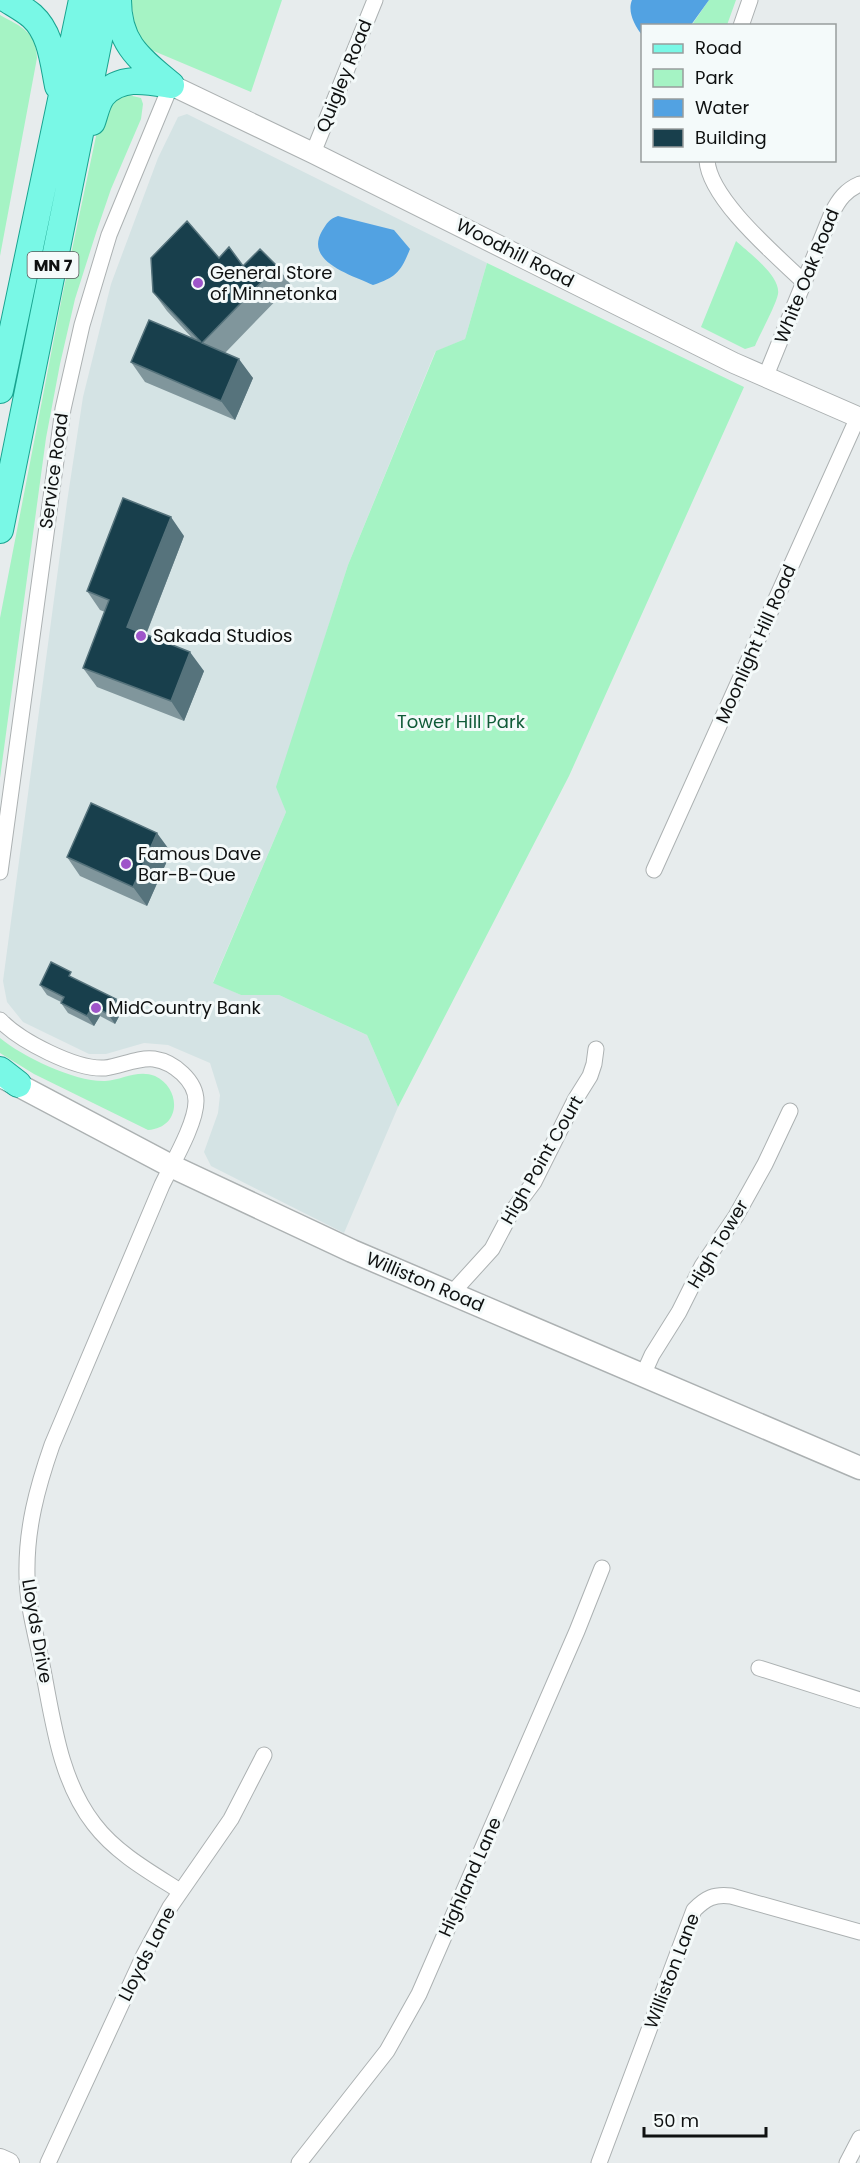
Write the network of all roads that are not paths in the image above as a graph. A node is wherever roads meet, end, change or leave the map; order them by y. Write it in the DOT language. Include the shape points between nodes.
graph roads {
  1 [pos="8,0"];
  2 [pos="28,0"];
  3 [pos="39,0"];
  4 [pos="82,0"];
  5 [pos="107,0"];
  6 [pos="118,0"];
  7 [pos="375,0"];
  8 [pos="750,0"];
  9 [pos="742,24"];
  10 [pos="171,85"];
  11 [pos="60,98"];
  12 [pos="314,153"];
  13 [pos="708,162"];
  14 [pos="70,181"];
  15 [pos="860,184"];
  16 [pos="804,282"];
  17 [pos="765,378"];
  18 [pos="0,390"];
  19 [pos="859,418"];
  20 [pos="0,530"];
  21 [pos="654,870"];
  22 [pos="0,872"];
  23 [pos="0,1020"];
  24 [pos="597,1049"];
  25 [pos="6,1076"];
  26 [pos="790,1111"];
  27 [pos="171,1166"];
  28 [pos="452,1293"];
  29 [pos="643,1375"];
  30 [pos="860,1468"];
  31 [pos="602,1569"];
  32 [pos="759,1668"];
  33 [pos="860,1700"];
  34 [pos="264,1755"];
  35 [pos="180,1891"];
  36 [pos="860,1932"];
  37 [pos="860,2138"];
  38 [pos="0,2159"];
  39 [pos="9,2163"];
  40 [pos="48,2163"];
  41 [pos="299,2163"];
  42 [pos="599,2163"];
  43 [pos="847,2163"];
  1 -- 11 [label="main road" via="32,16 45,32"];
  2 -- 3 [label="main road"];
  4 -- 11 [label="main road, MN 7"];
  5 -- 14 [label="main road, MN 7"];
  6 -- 10 [label="main road" via="123,37 140,59"];
  7 -- 12 [label="street, Quigley Road"];
  8 -- 9 [label="street"];
  10 -- 12 [label="street, Woodhill Road"];
  10 -- 14 [label="main road" via="136,80 113,87 102,97"];
  10 -- 22 [label="street, Service Road" via="109,235 82,325 63,409"];
  11 -- 18 [label="main road, MN 7"];
  12 -- 17 [label="street, Woodhill Road"];
  13 -- 16 [label="street" via="717,189 732,210"];
  14 -- 20 [label="main road, MN 7"];
  15 -- 16 [label="street, White Oak Road" via="839,199"];
  16 -- 17 [label="street, White Oak Road"];
  17 -- 19 [label="street, Woodhill Road"];
  19 -- 21 [label="street, Moonlight Hill Road"];
  23 -- 27 [label="street" via="19,1037 79,1065 108,1068 154,1059 181,1073 194,1089 195,1111"];
  24 -- 28 [label="street, High Point Court" via="590,1076 534,1182 511,1213 492,1249"];
  25 -- 27 [label="main road, Williston Road"];
  26 -- 29 [label="street, High Tower" via="748,1195 702,1266"];
  27 -- 28 [label="main road, Williston Road"];
  27 -- 35 [label="street, Lloyds Drive" via="41,1476 29,1531 27,1576 59,1745 77,1796 111,1843"];
  28 -- 29 [label="main road, Williston Road"];
  29 -- 30 [label="main road, Williston Road"];
  31 -- 41 [label="street, Highland Lane" via="419,1994 387,2051"];
  32 -- 33 [label="street"];
  34 -- 35 [label="street, Lloyds Lane" via="231,1819"];
  35 -- 40 [label="street, Lloyds Lane" via="144,1955"];
  36 -- 42 [label="street, Williston Lane" via="731,1896 717,1894 704,1900 694,1910"];
  37 -- 43 [label="street"];
  38 -- 39 [label="street"];
}
